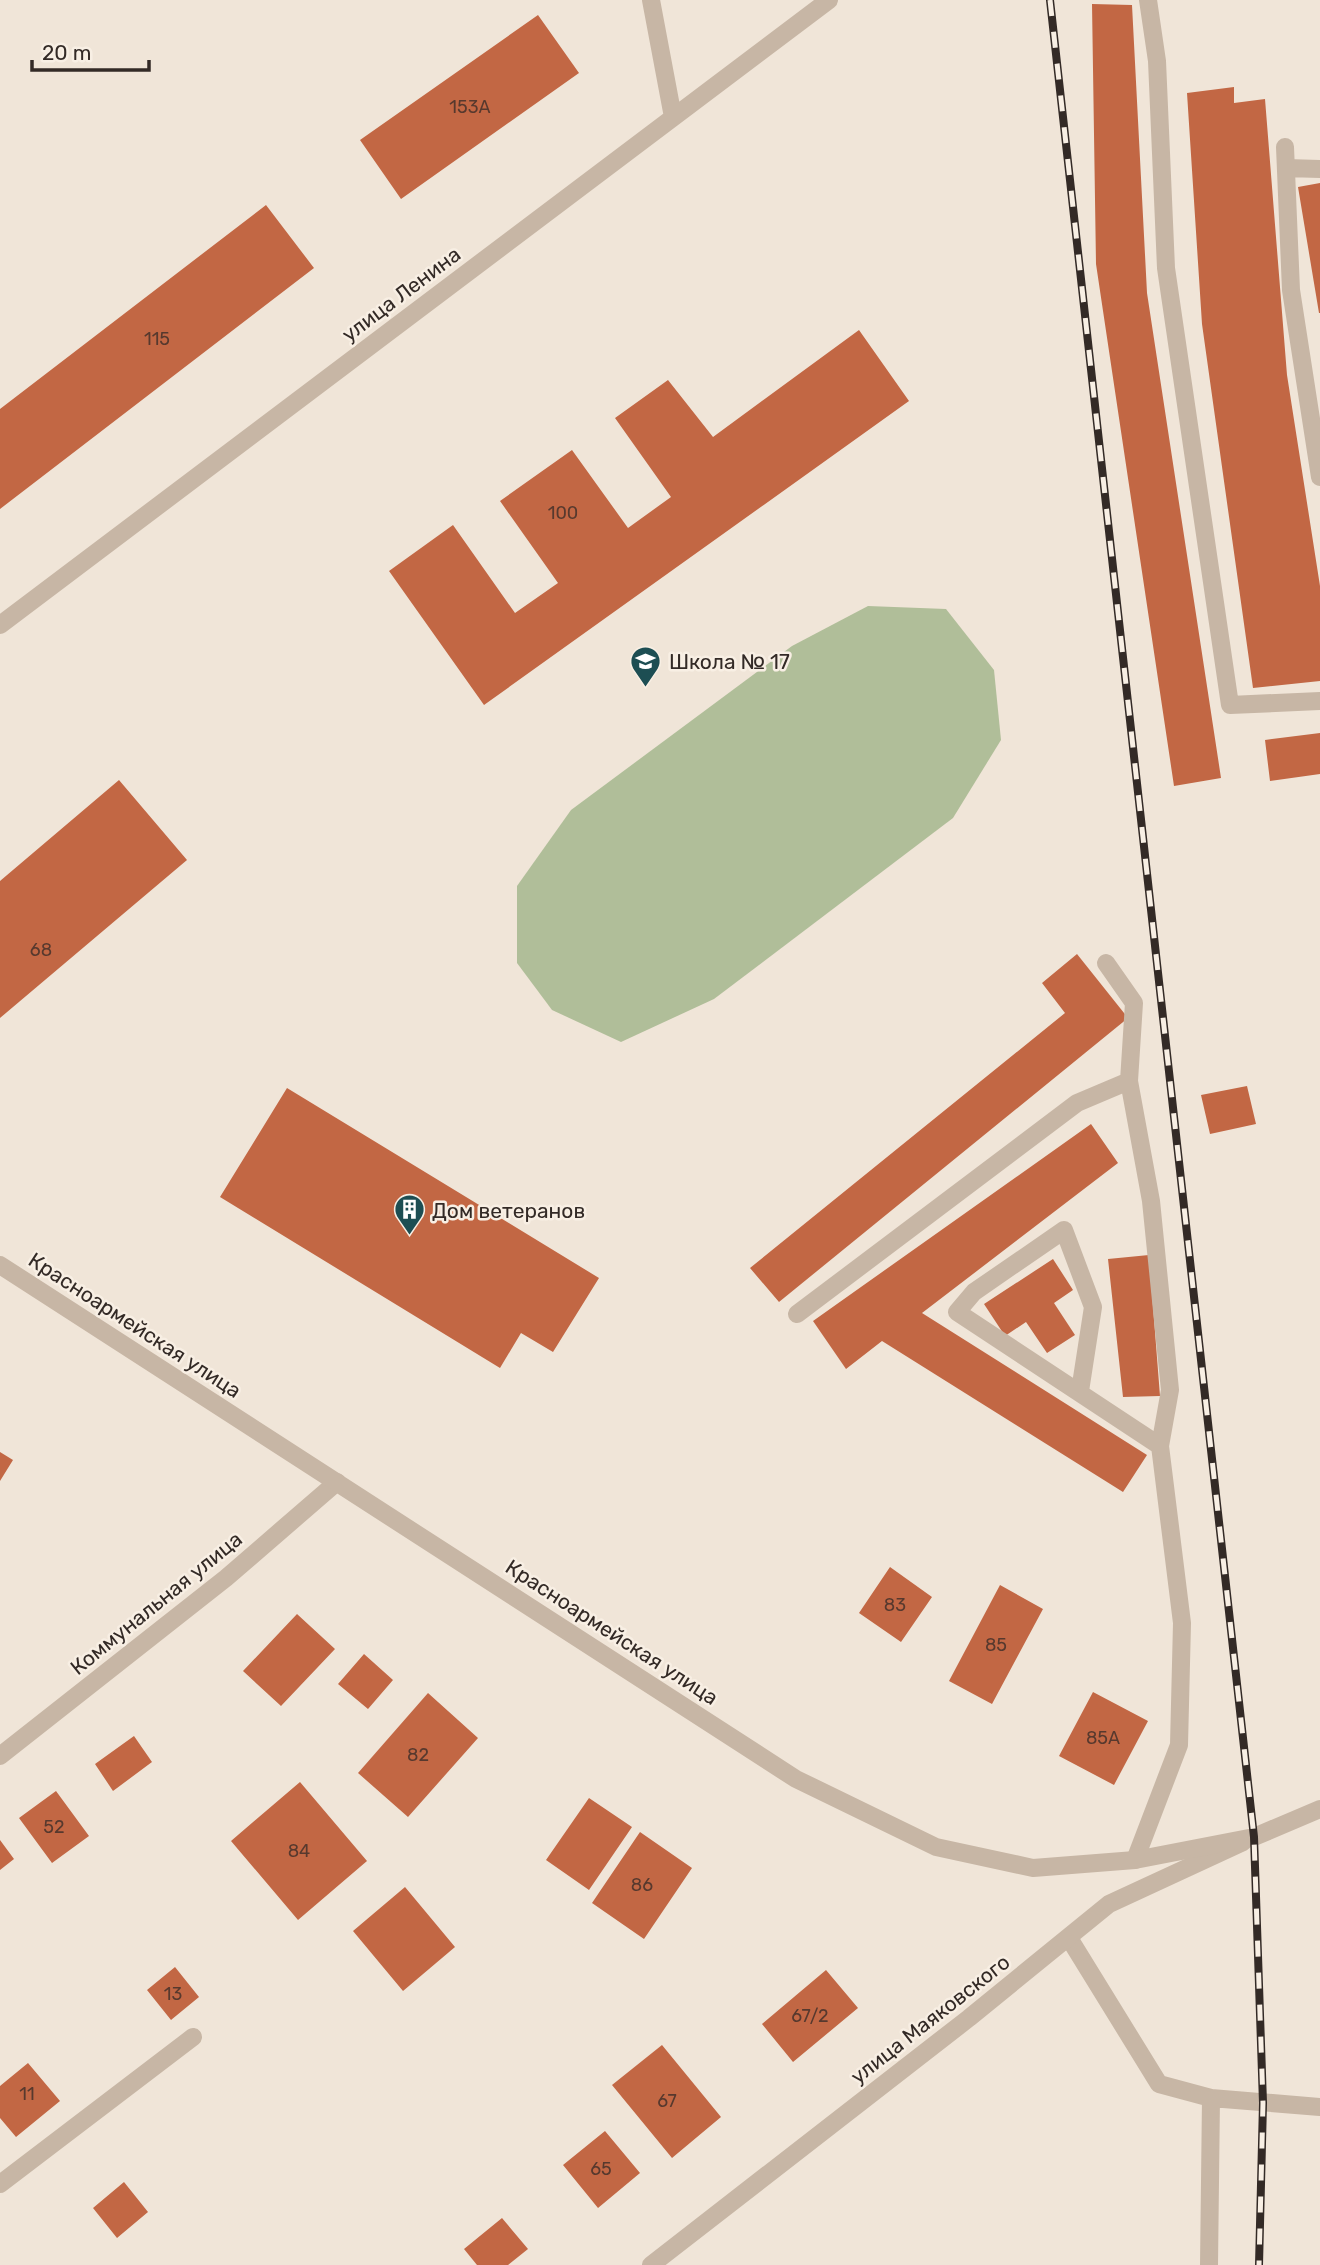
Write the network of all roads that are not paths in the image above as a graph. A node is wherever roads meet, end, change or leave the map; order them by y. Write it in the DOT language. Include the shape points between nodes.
graph roads {
  1 [pos="651,0"];
  2 [pos="829,0"];
  3 [pos="1148,0"];
  4 [pos="673,117"];
  5 [pos="1285,147"];
  6 [pos="1286,168"];
  7 [pos="1320,169"];
  8 [pos="1320,477"];
  9 [pos="0,625"];
  10 [pos="1320,701"];
  11 [pos="1106,963"];
  12 [pos="1129,1081"];
  13 [pos="0,1265"];
  14 [pos="797,1314"];
  15 [pos="1080,1391"];
  16 [pos="1160,1446"];
  17 [pos="337,1482"];
  18 [pos="0,1756"];
  19 [pos="1320,1809"];
  20 [pos="1254,1837"];
  21 [pos="1135,1860"];
  22 [pos="1069,1938"];
  23 [pos="193,2036"];
  24 [pos="1211,2098"];
  25 [pos="1320,2107"];
  26 [pos="0,2184"];
  27 [pos="651,2265"];
  28 [pos="1209,2265"];
  1 -- 4 [label="street"];
  2 -- 4 [label="street, улица Ленина"];
  3 -- 10 [label="street" via="1157,61 1167,268 1230,705"];
  4 -- 9 [label="street, улица Ленина"];
  5 -- 6 [label="street"];
  6 -- 7 [label="street"];
  6 -- 8 [label="street" via="1292,290"];
  11 -- 12 [label="street" via="1134,1003"];
  12 -- 14 [label="street" via="1077,1103"];
  12 -- 16 [label="street" via="1151,1201 1170,1390"];
  13 -- 17 [label="street, Красноармейская улица"];
  15 -- 15 [label="street" via="957,1312 974,1292 1064,1230 1093,1307"];
  15 -- 16 [label="street"];
  16 -- 21 [label="street" via="1182,1623 1179,1745"];
  17 -- 18 [label="street, Коммунальная улица" via="226,1578"];
  17 -- 21 [label="street, Красноармейская улица" via="796,1779 936,1847 1032,1868"];
  19 -- 20 [label="street"];
  20 -- 21 [label="street, Красноармейская улица"];
  20 -- 22 [label="street, улица Маяковского" via="1109,1903"];
  22 -- 24 [label="street" via="1159,2084"];
  22 -- 27 [label="street, улица Маяковского"];
  23 -- 26 [label="street"];
  24 -- 25 [label="street"];
  24 -- 28 [label="street"];
}
